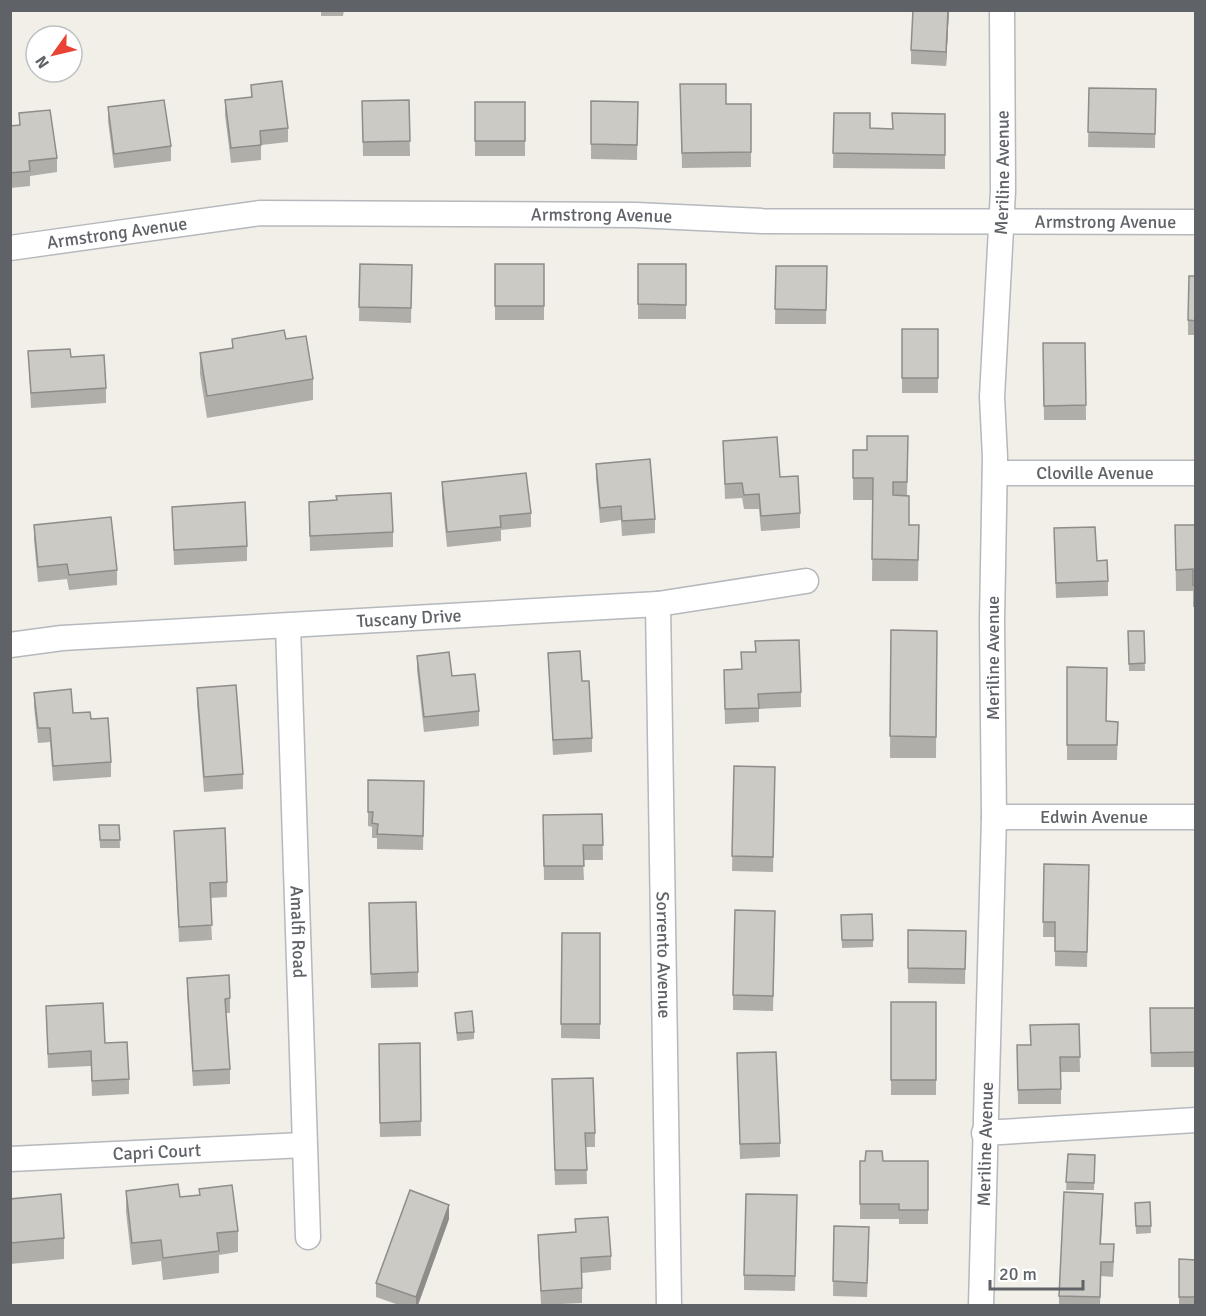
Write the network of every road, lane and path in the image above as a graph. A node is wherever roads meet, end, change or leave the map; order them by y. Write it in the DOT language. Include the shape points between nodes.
graph roads {
  1 [pos="1002,10"];
  2 [pos="1000,222"];
  3 [pos="1196,222"];
  4 [pos="10,248"];
  5 [pos="995,473"];
  6 [pos="1196,473"];
  7 [pos="806,581"];
  8 [pos="658,604"];
  9 [pos="288,626"];
  10 [pos="10,645"];
  11 [pos="994,817"];
  12 [pos="1196,817"];
  13 [pos="1196,1120"];
  14 [pos="984,1133"];
  15 [pos="304,1145"];
  16 [pos="10,1159"];
  17 [pos="308,1237"];
  18 [pos="669,1305"];
  19 [pos="981,1305"];
  1 -- 2 [label="street, Meriline Avenue"];
  2 -- 3 [label="street, Armstrong Avenue"];
  2 -- 4 [label="street, Armstrong Avenue" via="260,213"];
  2 -- 5 [label="street, Meriline Avenue" via="993,334"];
  5 -- 6 [label="street, Cloville Avenue"];
  5 -- 11 [label="street, Meriline Avenue"];
  7 -- 8 [label="street, Tuscany Drive"];
  8 -- 9 [label="street, Tuscany Drive"];
  8 -- 18 [label="street, Sorrento Avenue"];
  9 -- 10 [label="street, Tuscany Drive" via="62,638"];
  9 -- 15 [label="street, Amalfi Road"];
  11 -- 12 [label="street, Edwin Avenue"];
  11 -- 14 [label="street, Meriline Avenue"];
  13 -- 14 [label="street"];
  14 -- 19 [label="street, Meriline Avenue"];
  15 -- 16 [label="street, Capri Court"];
  15 -- 17 [label="street, Amalfi Road"];
}
